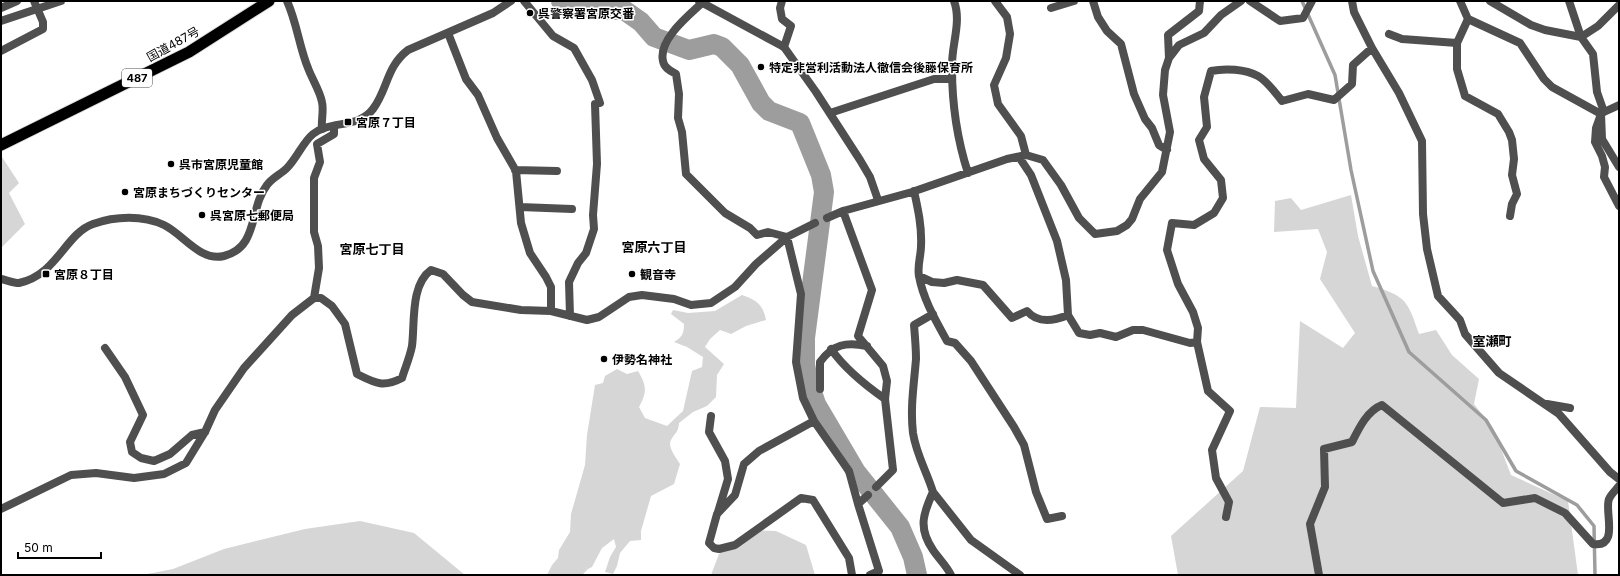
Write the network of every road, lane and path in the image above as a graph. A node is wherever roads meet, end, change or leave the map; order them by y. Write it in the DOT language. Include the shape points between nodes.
graph roads {
  1 [pos="17,1"];
  2 [pos="61,1"];
  3 [pos="269,1"];
  4 [pos="287,1"];
  5 [pos="511,1"];
  6 [pos="524,1"];
  7 [pos="782,1"];
  8 [pos="995,1"];
  9 [pos="1074,1"];
  10 [pos="1093,1"];
  11 [pos="1200,1"];
  12 [pos="1241,1"];
  13 [pos="1250,1"];
  14 [pos="1312,1"];
  15 [pos="1352,1"];
  16 [pos="1460,1"];
  17 [pos="1490,1"];
  18 [pos="1569,1"];
  19 [pos="700,2"];
  20 [pos="957,2"];
  21 [pos="36,4"];
  22 [pos="1619,5"];
  23 [pos="1,8"];
  24 [pos="1051,8"];
  25 [pos="1468,19"];
  26 [pos="1,21"];
  27 [pos="448,33"];
  28 [pos="1389,34"];
  29 [pos="1581,37"];
  30 [pos="1457,43"];
  31 [pos="784,47"];
  32 [pos="1372,48"];
  33 [pos="1,51"];
  34 [pos="1169,58"];
  35 [pos="952,79"];
  36 [pos="1619,105"];
  37 [pos="830,113"];
  38 [pos="1602,113"];
  39 [pos="334,127"];
  40 [pos="322,130"];
  41 [pos="1,145"];
  42 [pos="1167,150"];
  43 [pos="1022,156"];
  44 [pos="1619,167"];
  45 [pos="516,170"];
  46 [pos="556,171"];
  47 [pos="968,173"];
  48 [pos="914,191"];
  49 [pos="878,200"];
  50 [pos="1619,206"];
  51 [pos="520,207"];
  52 [pos="572,210"];
  53 [pos="843,210"];
  54 [pos="1510,216"];
  55 [pos="827,218"];
  56 [pos="815,223"];
  57 [pos="787,237"];
  58 [pos="919,276"];
  59 [pos="1,280"];
  60 [pos="314,298"];
  61 [pos="551,311"];
  62 [pos="933,314"];
  63 [pos="1068,315"];
  64 [pos="570,316"];
  65 [pos="1197,342"];
  66 [pos="867,346"];
  67 [pos="105,348"];
  68 [pos="831,349"];
  69 [pos="820,389"];
  70 [pos="885,399"];
  71 [pos="1544,403"];
  72 [pos="1570,408"];
  73 [pos="711,416"];
  74 [pos="814,421"];
  75 [pos="205,432"];
  76 [pos="1619,479"];
  77 [pos="1619,486"];
  78 [pos="876,487"];
  79 [pos="933,492"];
  80 [pos="868,495"];
  81 [pos="858,504"];
  82 [pos="1,509"];
  83 [pos="717,514"];
  84 [pos="1062,516"];
  85 [pos="1226,517"];
  86 [pos="852,575"];
  87 [pos="870,575"];
  88 [pos="951,575"];
  89 [pos="1020,575"];
  90 [pos="1319,575"];
  1 -- 23 [label="street"];
  2 -- 21 [label="street"];
  3 -- 41 [label="highway, 国道487号 / 487" via="190,52"];
  4 -- 40 [label="street" via="296,19 307,68 322,102"];
  5 -- 27 [label="street" via="493,13"];
  6 -- 64 [label="street" via="553,36 574,48 592,80 597,104 594,229 586,253 569,282"];
  7 -- 31 [label="street" via="782,19 791,26"];
  8 -- 43 [label="street" via="1006,17 1010,34 1006,58 994,85 998,104 1021,136"];
  9 -- 24 [label="street"];
  10 -- 42 [label="street" via="1107,31 1121,44 1130,82 1145,119 1159,145"];
  11 -- 34 [label="street" via="1199,11 1168,35"];
  12 -- 34 [label="street" via="1221,15 1204,33 1179,45"];
  13 -- 14 [label="street" via="1280,21 1303,18"];
  15 -- 32 [label="street" via="1354,12"];
  16 -- 25 [label="street"];
  17 -- 29 [label="street" via="1531,25"];
  18 -- 29 [label="street"];
  19 -- 31 [label="street"];
  19 -- 57 [label="street" via="676,26 662,55 663,63 676,74 679,94 678,118 686,174 725,212 757,235 768,232"];
  20 -- 35 [label="street"];
  21 -- 26 [label="street"];
  21 -- 33 [label="street" via="43,29"];
  22 -- 29 [label="street" via="1598,26"];
  25 -- 30 [label="street"];
  25 -- 38 [label="street" via="1520,43 1552,87"];
  27 -- 39 [label="street" via="426,41 397,58 373,109 357,122"];
  27 -- 45 [label="street" via="466,79 478,95 497,138"];
  28 -- 30 [label="street" via="1402,39"];
  29 -- 38 [label="street" via="1593,54"];
  30 -- 54 [label="street" via="1457,69 1465,96 1498,114 1512,140 1512,175 1517,194"];
  31 -- 37 [label="street"];
  32 -- 65 [label="street" via="1353,65 1352,84 1334,100 1308,94 1282,100 1258,75 1227,68 1211,71 1204,97 1207,127 1198,140 1204,159 1221,180 1223,198 1214,213 1194,225 1172,223 1168,250 1178,284 1193,312 1198,328"];
  32 -- 71 [label="street" via="1422,141 1423,214 1427,249 1438,296 1460,320 1465,334 1499,373"];
  34 -- 42 [label="street" via="1164,96 1170,132"];
  35 -- 37 [label="street" via="934,79"];
  35 -- 47 [label="street" via="959,145"];
  36 -- 38 [label="street"];
  37 -- 49 [label="street" via="870,177"];
  38 -- 44 [label="street" via="1602,138"];
  38 -- 50 [label="street" via="1596,128 1595,142 1605,167 1604,177"];
  39 -- 40 [label="street"];
  39 -- 60 [label="street" via="334,134 317,144 320,162 314,178 314,232 318,246 319,268"];
  40 -- 59 [label="street" via="313,134 287,168 268,184 259,196 249,236 239,249 224,256 213,256 199,252 166,226 151,220 107,220 91,225 78,235 46,270 18,283"];
  42 -- 43 [label="street" via="1162,172 1140,200 1127,225 1117,231 1095,234 1079,218 1061,185 1043,160"];
  43 -- 47 [label="street"];
  43 -- 63 [label="street" via="1057,241 1066,280"];
  45 -- 46 [label="street"];
  45 -- 51 [label="street"];
  47 -- 48 [label="street"];
  48 -- 49 [label="street"];
  48 -- 58 [label="street" via="920,217 922,247"];
  49 -- 53 [label="street"];
  51 -- 52 [label="street"];
  51 -- 61 [label="street" via="521,223 530,253 551,288"];
  53 -- 55 [label="street"];
  53 -- 66 [label="street" via="872,290 858,336"];
  56 -- 57 [label="street"];
  57 -- 64 [label="street" via="756,264 735,287 711,303 691,305 667,298 642,295 630,298 599,317 587,320"];
  57 -- 74 [label="street" via="801,294 796,362 803,398"];
  58 -- 62 [label="street"];
  58 -- 63 [label="street" via="932,282 957,280 983,285 1012,318 1027,311 1032,316 1044,320 1055,320"];
  60 -- 61 [label="street" via="321,298 332,306 345,324 357,374 376,383 385,384 402,378 412,347 415,302 423,280 431,270 443,274 472,302 521,310"];
  60 -- 75 [label="street" via="292,314 244,368 215,410"];
  61 -- 64 [label="street"];
  62 -- 79 [label="street" via="914,325 916,358 911,409 919,456"];
  62 -- 84 [label="street" via="947,341 955,343 972,361 1014,427 1024,445 1036,492 1047,519"];
  63 -- 65 [label="street" via="1080,333 1100,333 1116,337 1133,330 1143,330"];
  65 -- 85 [label="street" via="1208,391 1230,411 1212,450 1216,478 1229,502"];
  66 -- 68 [label="street" via="841,344"];
  66 -- 70 [label="street" via="883,366 887,381"];
  67 -- 75 [label="street" via="125,377 143,415 130,442 132,452 141,458 154,461 170,454 192,435"];
  68 -- 69 [label="street" via="820,362"];
  68 -- 70 [label="street" via="863,383"];
  70 -- 78 [label="street" via="893,470"];
  71 -- 72 [label="street"];
  71 -- 76 [label="street" via="1559,414"];
  73 -- 83 [label="street" via="709,432 725,461 728,478"];
  74 -- 81 [label="street" via="849,472"];
  74 -- 83 [label="street" via="750,457 744,464 734,495"];
  75 -- 82 [label="street" via="186,463 164,474 134,478 96,473 71,475"];
  77 -- 90 [label="street" via="1609,499 1609,536 1599,545 1593,544 1565,513 1535,498 1503,503 1382,405 1375,408 1362,424 1352,442 1324,449 1325,487 1310,524"];
  79 -- 88 [label="street" via="924,512 923,524 929,544"];
  79 -- 89 [label="street" via="971,540"];
  80 -- 81 [label="street"];
  81 -- 87 [label="street" via="878,565 879,571"];
  83 -- 86 [label="street" via="710,543 719,549 735,545 801,498 812,500 849,558"];
}
